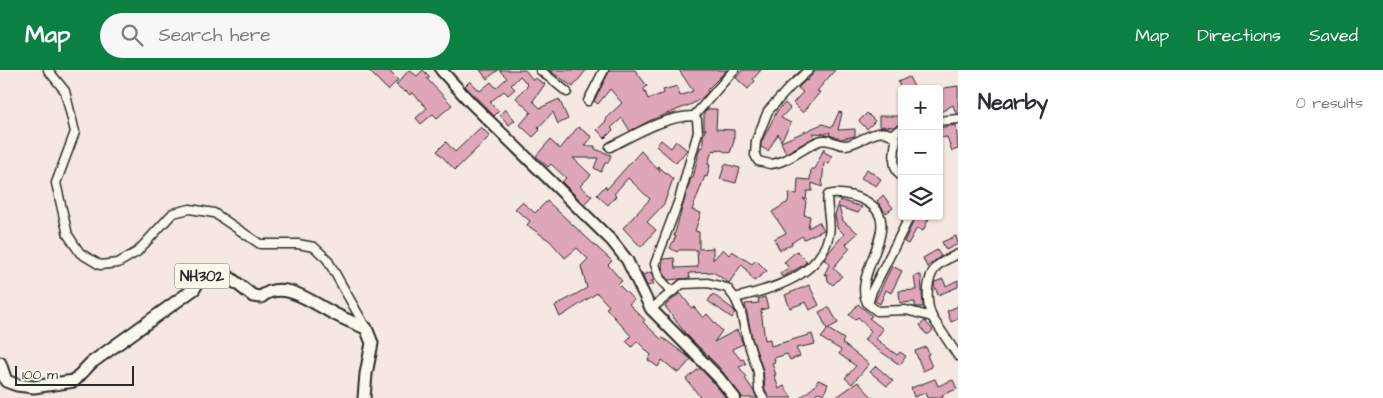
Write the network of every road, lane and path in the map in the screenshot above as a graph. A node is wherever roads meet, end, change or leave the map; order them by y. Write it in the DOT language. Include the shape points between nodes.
graph roads {
  1 [pos="48,70"];
  2 [pos="441,70"];
  3 [pos="540,70"];
  4 [pos="604,70"];
  5 [pos="734,70"];
  6 [pos="810,70"];
  7 [pos="568,92"];
  8 [pos="588,101"];
  9 [pos="694,116"];
  10 [pos="958,120"];
  11 [pos="943,121"];
  12 [pos="898,132"];
  13 [pos="892,134"];
  14 [pos="610,147"];
  15 [pos="900,175"];
  16 [pos="908,220"];
  17 [pos="958,254"];
  18 [pos="672,292"];
  19 [pos="735,298"];
  20 [pos="868,304"];
  21 [pos="651,309"];
  22 [pos="932,317"];
  23 [pos="366,328"];
  24 [pos="958,356"];
  25 [pos="0,363"];
  26 [pos="364,398"];
  27 [pos="735,398"];
  28 [pos="763,398"];
  1 -- 23 [label="street" via="65,92 75,132 56,183 68,235 80,252 100,265 118,263 137,252 173,213 190,209 214,213 260,244 314,247 327,259"];
  2 -- 21 [label="main road" via="612,241 627,260"];
  3 -- 7 [label="street"];
  4 -- 8 [label="street"];
  5 -- 9 [label="street"];
  6 -- 13 [label="street" via="768,111 756,141 758,161 771,164 820,140 844,145 875,133"];
  9 -- 14 [label="street" via="681,116"];
  9 -- 18 [label="street" via="698,132 679,200 655,264 660,279"];
  10 -- 11 [label="street"];
  12 -- 13 [label="street"];
  13 -- 15 [label="street" via="896,139 894,167"];
  16 -- 20 [label="street"];
  17 -- 22 [label="street" via="937,267 929,283 928,308"];
  18 -- 19 [label="street" via="682,284 708,283 727,288"];
  18 -- 21 [label="street"];
  19 -- 20 [label="street" via="790,281 810,268 827,244 830,212 826,201 832,194 856,197 879,212 882,224 880,238 864,292"];
  19 -- 28 [label="street"];
  20 -- 22 [label="street" via="877,311 906,310"];
  21 -- 27 [label="main road"];
  22 -- 24 [label="street"];
  23 -- 25 [label="highway, NH302" via="297,294 277,290 261,297 253,296 225,274 212,273 202,276 194,289 91,364 74,381 34,387 16,385 6,380"];
  23 -- 26 [label="highway" via="372,343"];
}
